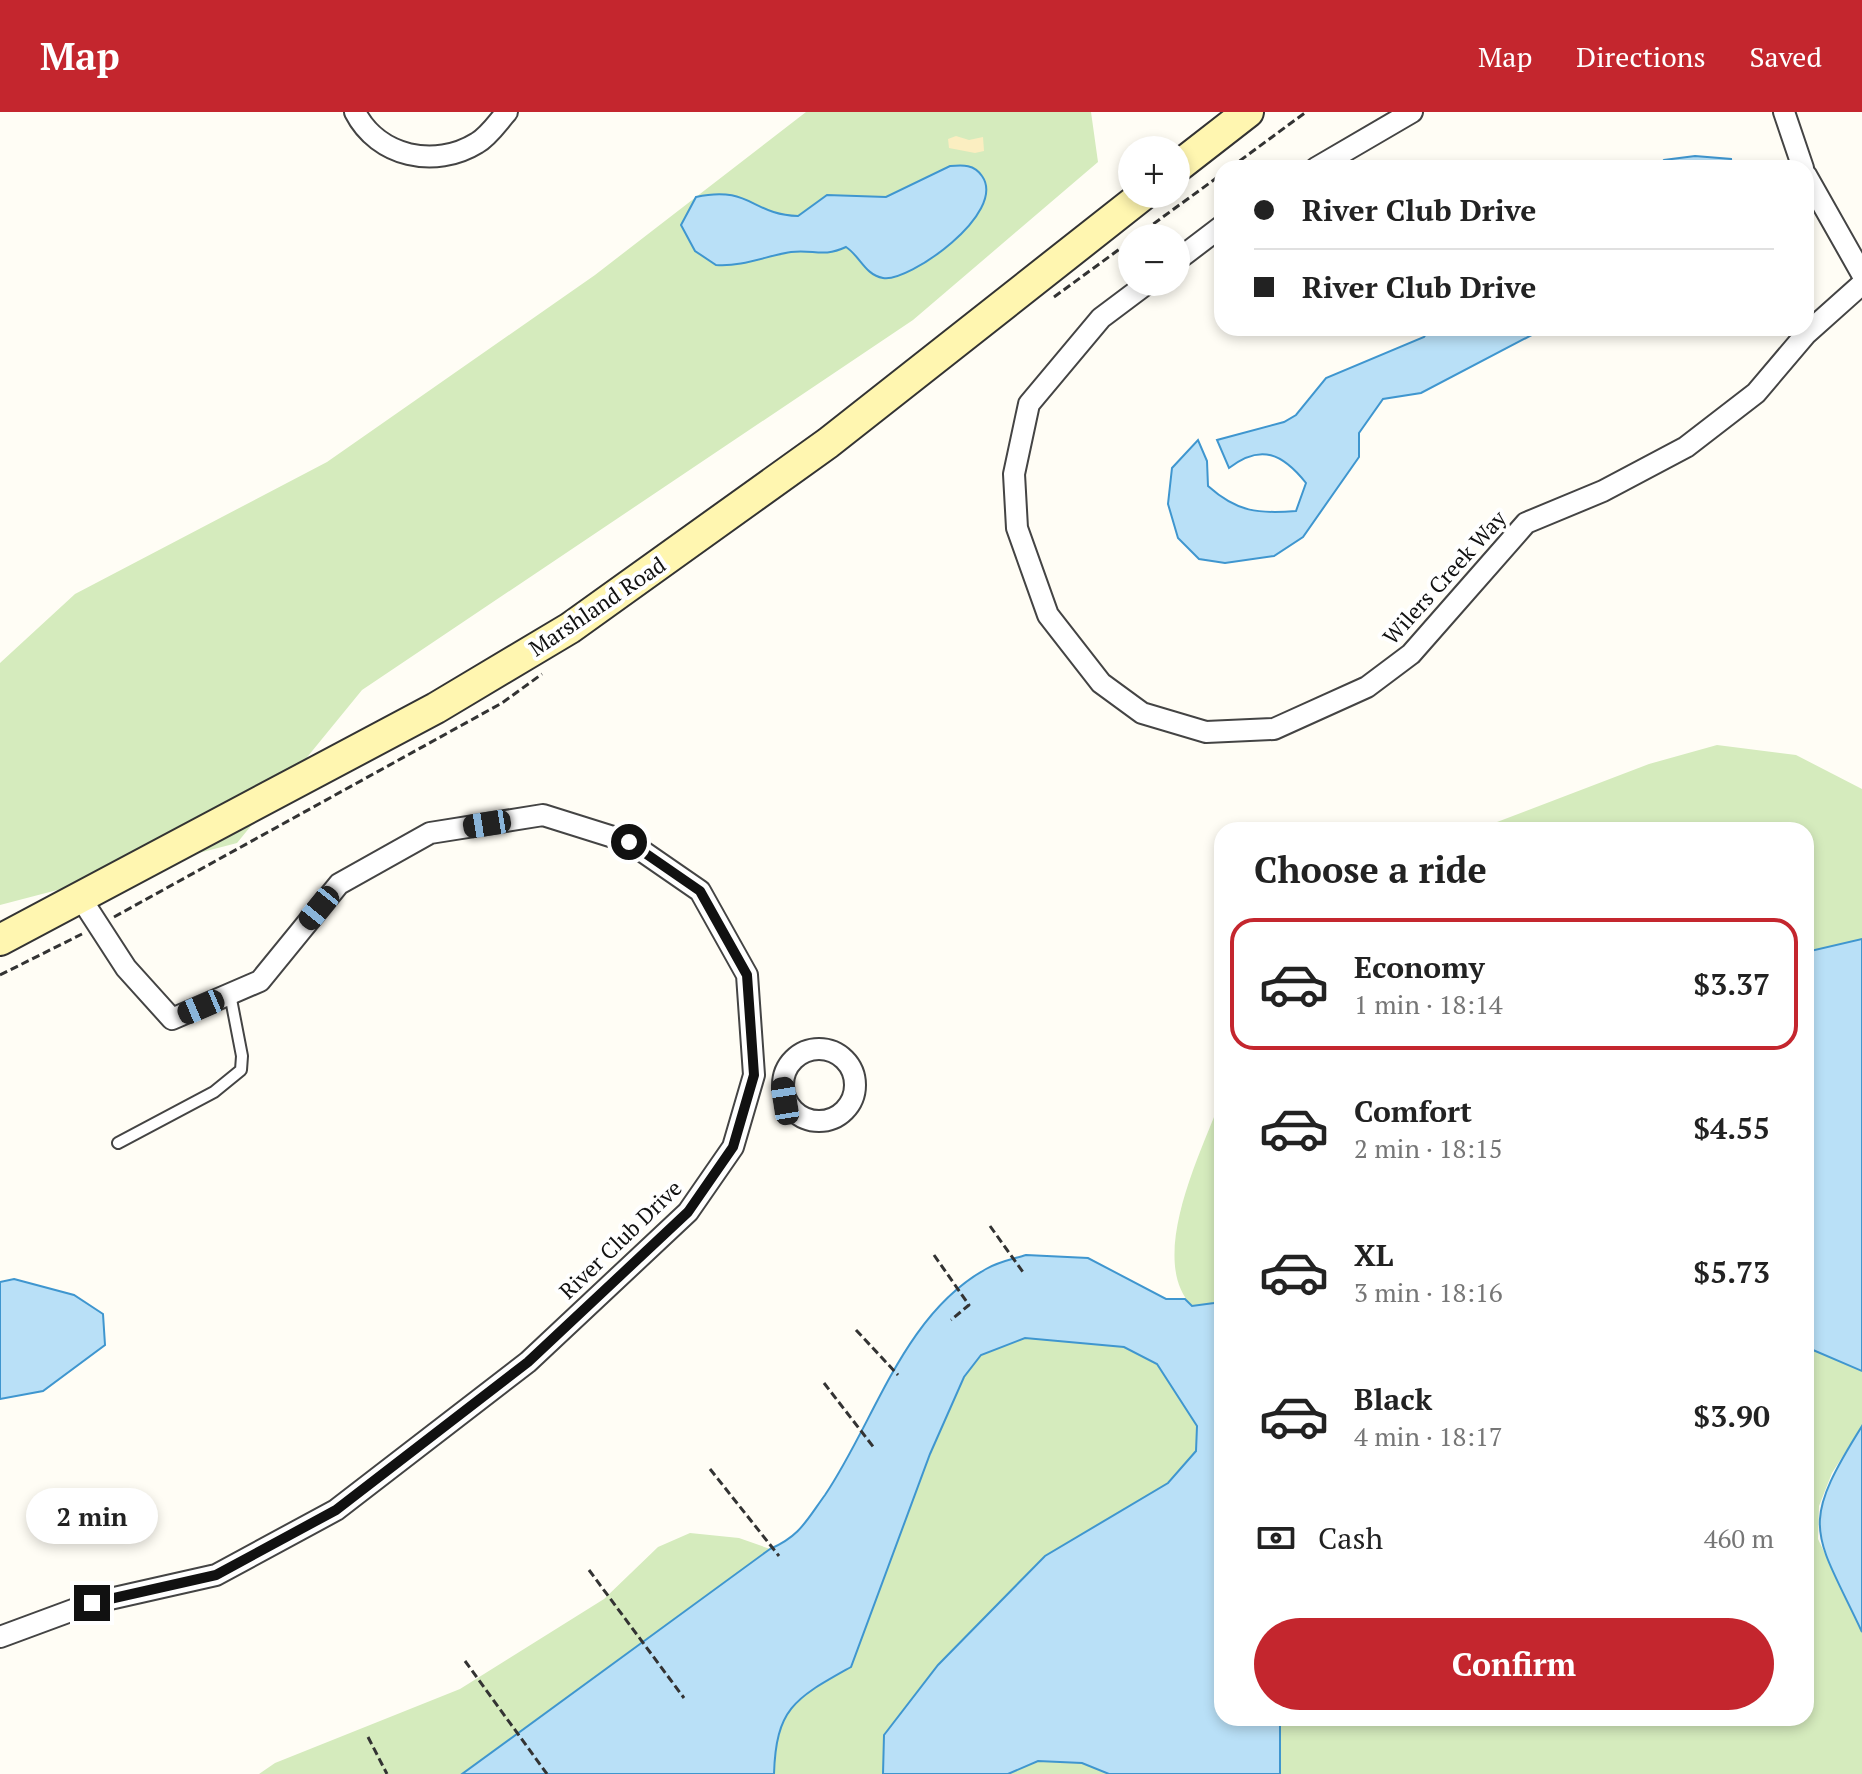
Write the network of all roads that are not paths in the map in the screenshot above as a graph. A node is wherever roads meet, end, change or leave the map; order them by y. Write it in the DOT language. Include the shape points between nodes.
graph roads {
  1 [pos="355,112"];
  2 [pos="507,112"];
  3 [pos="1248,112"];
  4 [pos="1412,112"];
  5 [pos="1784,112"];
  6 [pos="1190,157"];
  7 [pos="1330,160"];
  8 [pos="1800,160"];
  9 [pos="1814,189"];
  10 [pos="1126,208"];
  11 [pos="1214,232"];
  12 [pos="1190,250"];
  13 [pos="1862,274"];
  14 [pos="1862,284"];
  15 [pos="1130,296"];
  16 [pos="1814,327"];
  17 [pos="1804,336"];
  18 [pos="80,897"];
  19 [pos="0,940"];
  20 [pos="230,994"];
  21 [pos="754,1075"];
  22 [pos="782,1079"];
  23 [pos="118,1143"];
  24 [pos="0,1637"];
  1 -- 2 [label="street" via="363,128 382,144 412,156 436,157 481,141"];
  3 -- 6 [label="street"];
  4 -- 7 [label="street"];
  5 -- 8 [label="street"];
  9 -- 13 [label="street"];
  10 -- 18 [label="street, Marshland Road" via="828,443 570,628 436,708"];
  11 -- 12 [label="street"];
  14 -- 16 [label="street, Wilers Creek Way"];
  15 -- 17 [label="street, Wilers Creek Way" via="1101,318 1029,404 1014,474 1017,528 1048,615 1101,683 1142,713 1206,732 1274,729 1367,687 1411,654 1526,523 1603,491 1686,447 1756,393"];
  18 -- 19 [label="street, Marshland Road"];
  18 -- 20 [label="street, River Club Drive" via="126,968 172,1019"];
  20 -- 21 [label="street, River Club Drive" via="260,981 339,884 430,833 543,815 629,842 700,891 747,975"];
  20 -- 23 [label="lane" via="241,1070 214,1092"];
  21 -- 22 [label="street"];
  21 -- 24 [label="street, River Club Drive" via="733,1147 688,1212 528,1362 336,1510 216,1575 92,1603"];
}
